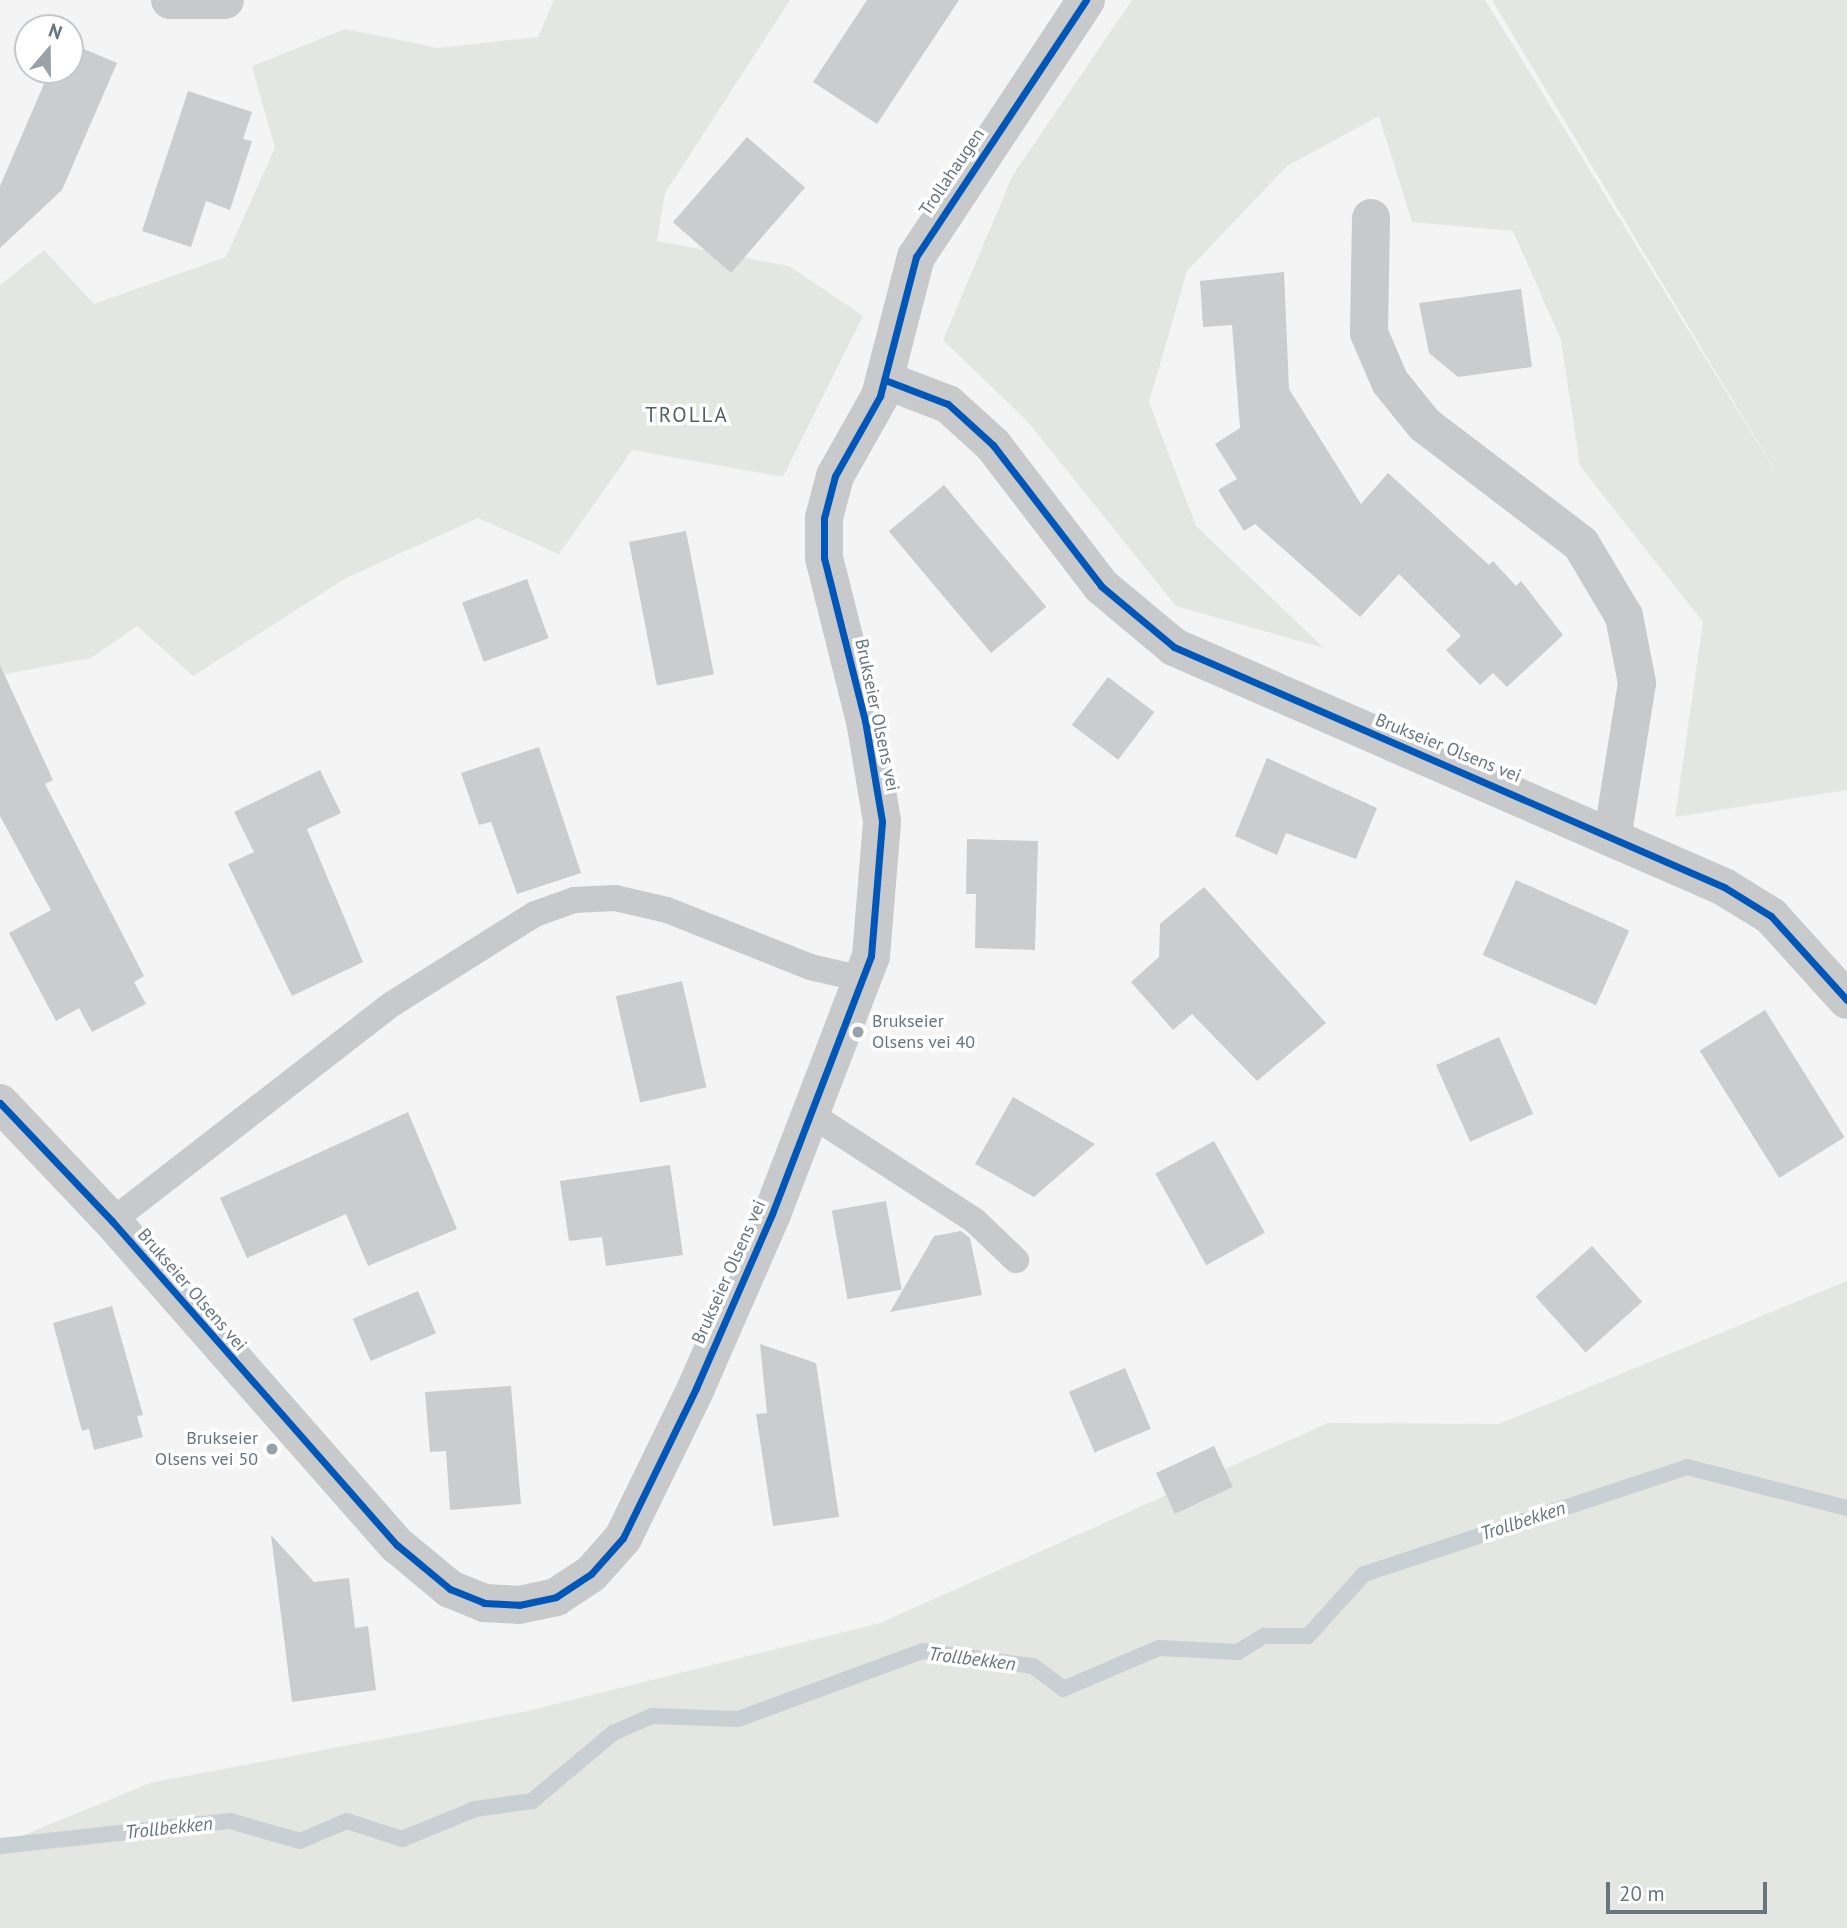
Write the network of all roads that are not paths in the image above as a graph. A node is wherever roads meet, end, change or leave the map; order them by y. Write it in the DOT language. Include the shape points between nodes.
graph roads {
  1 [pos="170,0"];
  2 [pos="225,0"];
  3 [pos="1086,0"];
  4 [pos="1371,218"];
  5 [pos="885,380"];
  6 [pos="1613,833"];
  7 [pos="863,979"];
  8 [pos="1847,1000"];
  9 [pos="0,1103"];
  10 [pos="812,1115"];
  11 [pos="112,1221"];
  12 [pos="1016,1260"];
  1 -- 2 [label="street"];
  3 -- 5 [label="street, Trollahaugen" via="916,257"];
  4 -- 6 [label="street" via="1368,333 1390,382 1425,425 1581,544 1624,616 1637,683"];
  5 -- 6 [label="street, Brukseier Olsens vei" via="948,404 1014,466 1101,586 1174,647"];
  5 -- 7 [label="street, Brukseier Olsens vei" via="835,477 824,518 824,558 865,721 882,821 879,902"];
  6 -- 8 [label="street, Brukseier Olsens vei" via="1770,916"];
  7 -- 10 [label="street, Brukseier Olsens vei"];
  7 -- 11 [label="lane" via="810,967 667,910 615,898 574,900 535,914 392,1004"];
  9 -- 11 [label="street, Brukseier Olsens vei"];
  10 -- 11 [label="street, Brukseier Olsens vei" via="696,1388 622,1538 574,1587 519,1605 484,1603 450,1589 397,1545"];
  10 -- 12 [label="lane" via="975,1221"];
}
